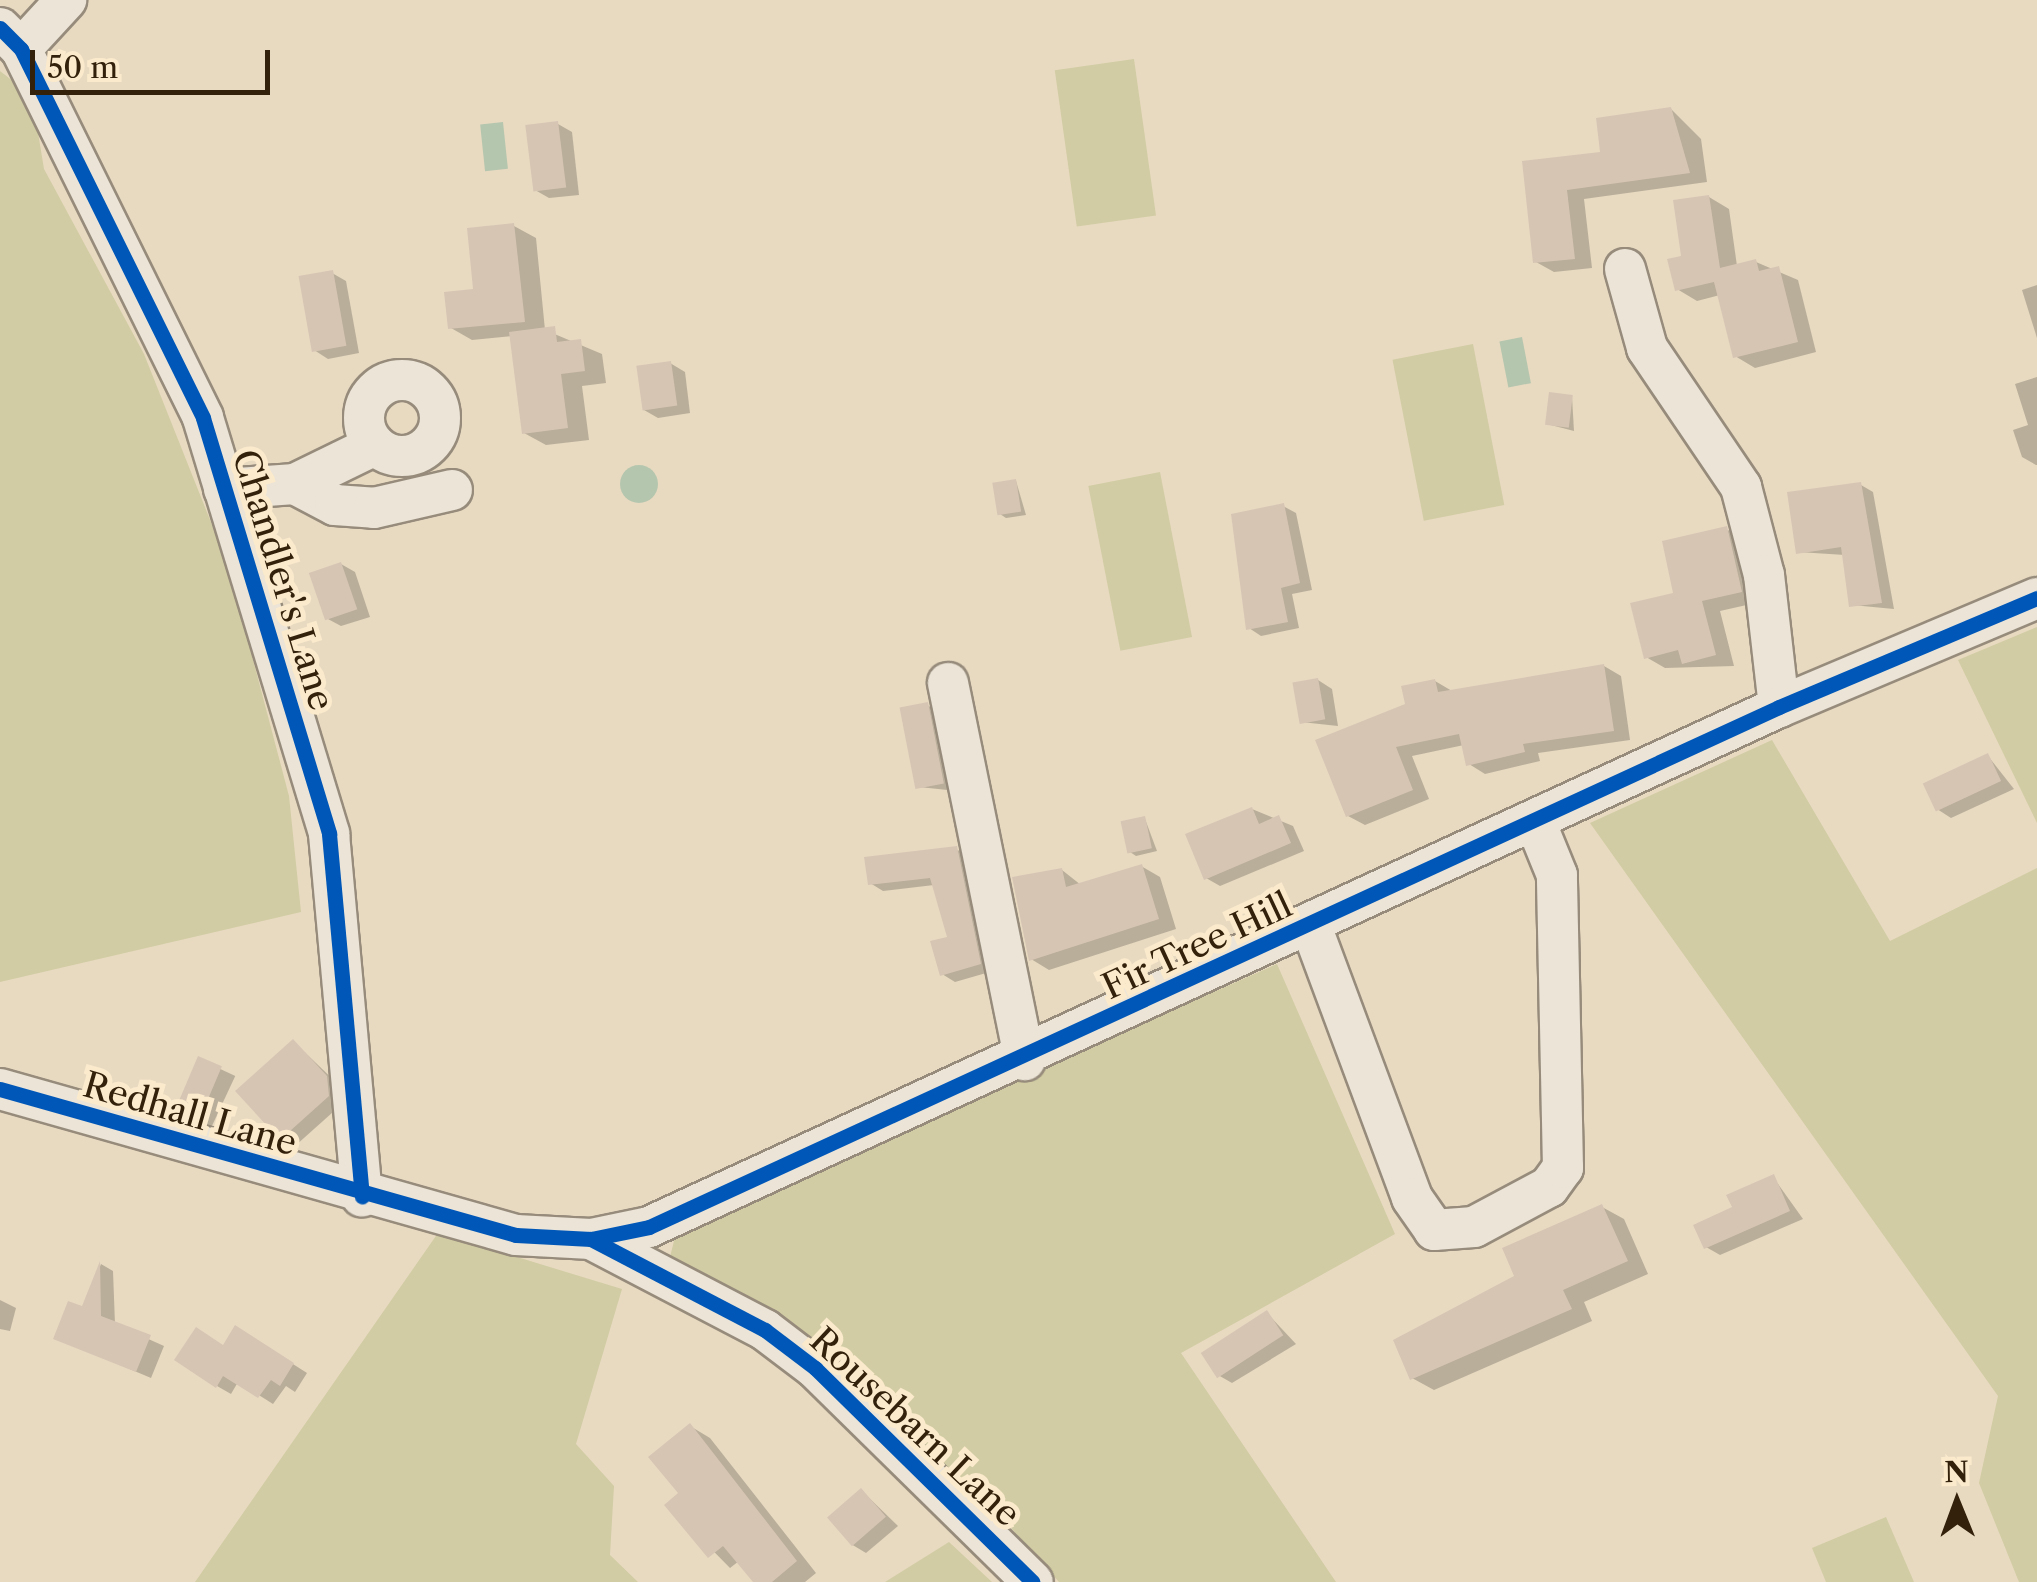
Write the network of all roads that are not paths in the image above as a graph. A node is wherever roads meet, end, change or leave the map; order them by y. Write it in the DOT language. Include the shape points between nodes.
graph roads {
  1 [pos="66,0"];
  2 [pos="10,38"];
  3 [pos="1625,268"];
  4 [pos="374,445"];
  5 [pos="295,484"];
  6 [pos="224,489"];
  7 [pos="452,490"];
  8 [pos="2037,598"];
  9 [pos="948,683"];
  10 [pos="1779,707"];
  11 [pos="1535,821"];
  12 [pos="1311,926"];
  13 [pos="1025,1060"];
  14 [pos="0,1089"];
  15 [pos="362,1196"];
  16 [pos="590,1239"];
  17 [pos="1033,1582"];
  1 -- 2 [label="street"];
  2 -- 6 [label="street, Chandler's Lane" via="202,418"];
  3 -- 10 [label="street" via="1647,348 1740,487 1764,575"];
  4 -- 5 [label="street"];
  5 -- 6 [label="street"];
  5 -- 7 [label="street" via="335,505 374,508"];
  6 -- 15 [label="street, Chandler's Lane" via="329,834"];
  8 -- 10 [label="street, Fir Tree Hill"];
  9 -- 13 [label="street"];
  10 -- 11 [label="street, Fir Tree Hill"];
  11 -- 12 [label="street, Fir Tree Hill"];
  11 -- 12 [label="street" via="1558,875 1562,1168 1549,1186 1474,1227 1434,1230 1412,1198"];
  12 -- 13 [label="street, Fir Tree Hill"];
  13 -- 16 [label="street, Fir Tree Hill" via="667,1220"];
  14 -- 15 [label="street, Redhall Lane"];
  15 -- 16 [label="street, Fir Tree Hill" via="516,1235"];
  16 -- 17 [label="street, Rousebarn Lane" via="765,1330 815,1368"];
}
